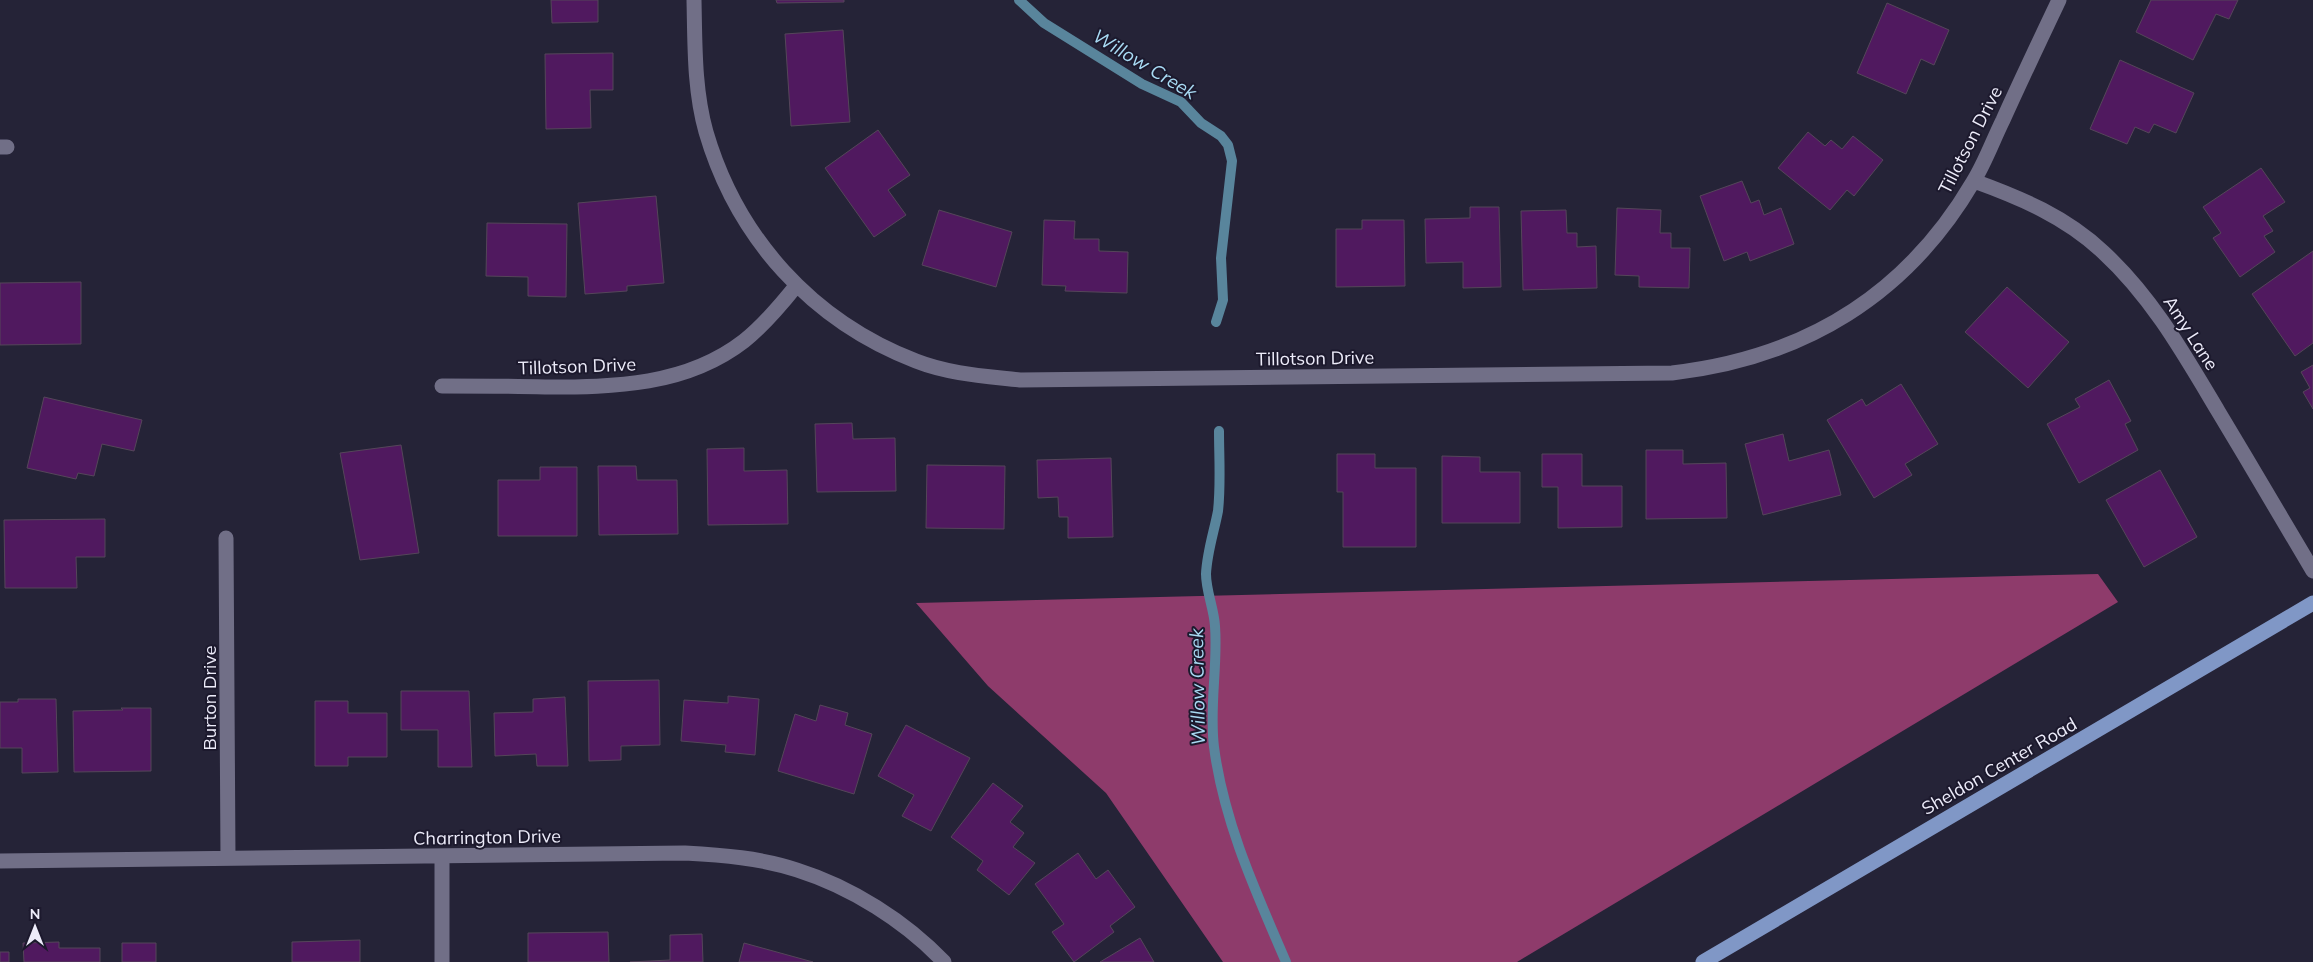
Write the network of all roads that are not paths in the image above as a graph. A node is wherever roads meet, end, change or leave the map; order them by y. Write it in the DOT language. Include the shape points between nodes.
graph roads {
  1 [pos="694,0"];
  2 [pos="2059,0"];
  3 [pos="1974,181"];
  4 [pos="796,286"];
  5 [pos="442,386"];
  6 [pos="226,538"];
  7 [pos="2313,571"];
  8 [pos="2313,603"];
  9 [pos="442,856"];
  10 [pos="228,858"];
  11 [pos="0,861"];
  12 [pos="442,962"];
  13 [pos="944,962"];
  14 [pos="1703,962"];
  1 -- 4 [label="street" via="696,72 706,131 724,182 766,253"];
  2 -- 3 [label="street, Tillotson Drive"];
  3 -- 4 [label="street, Tillotson Drive" via="1929,244 1875,296 1813,335 1745,361 1709,369 1020,380 962,374 917,361 874,342 834,318"];
  3 -- 7 [label="street, Amy Lane" via="2022,198 2064,222 2102,250 2136,284 2171,333"];
  4 -- 5 [label="street, Tillotson Drive" via="772,315 743,341 710,362 673,376 607,387"];
  6 -- 10 [label="street, Burton Drive"];
  8 -- 14 [label="main road, Sheldon Center Road"];
  9 -- 10 [label="street, Charrington Drive"];
  9 -- 12 [label="street"];
  9 -- 13 [label="street, Charrington Drive" via="685,853 732,856 797,870 832,884 877,908"];
  10 -- 11 [label="street, Charrington Drive"];
}
